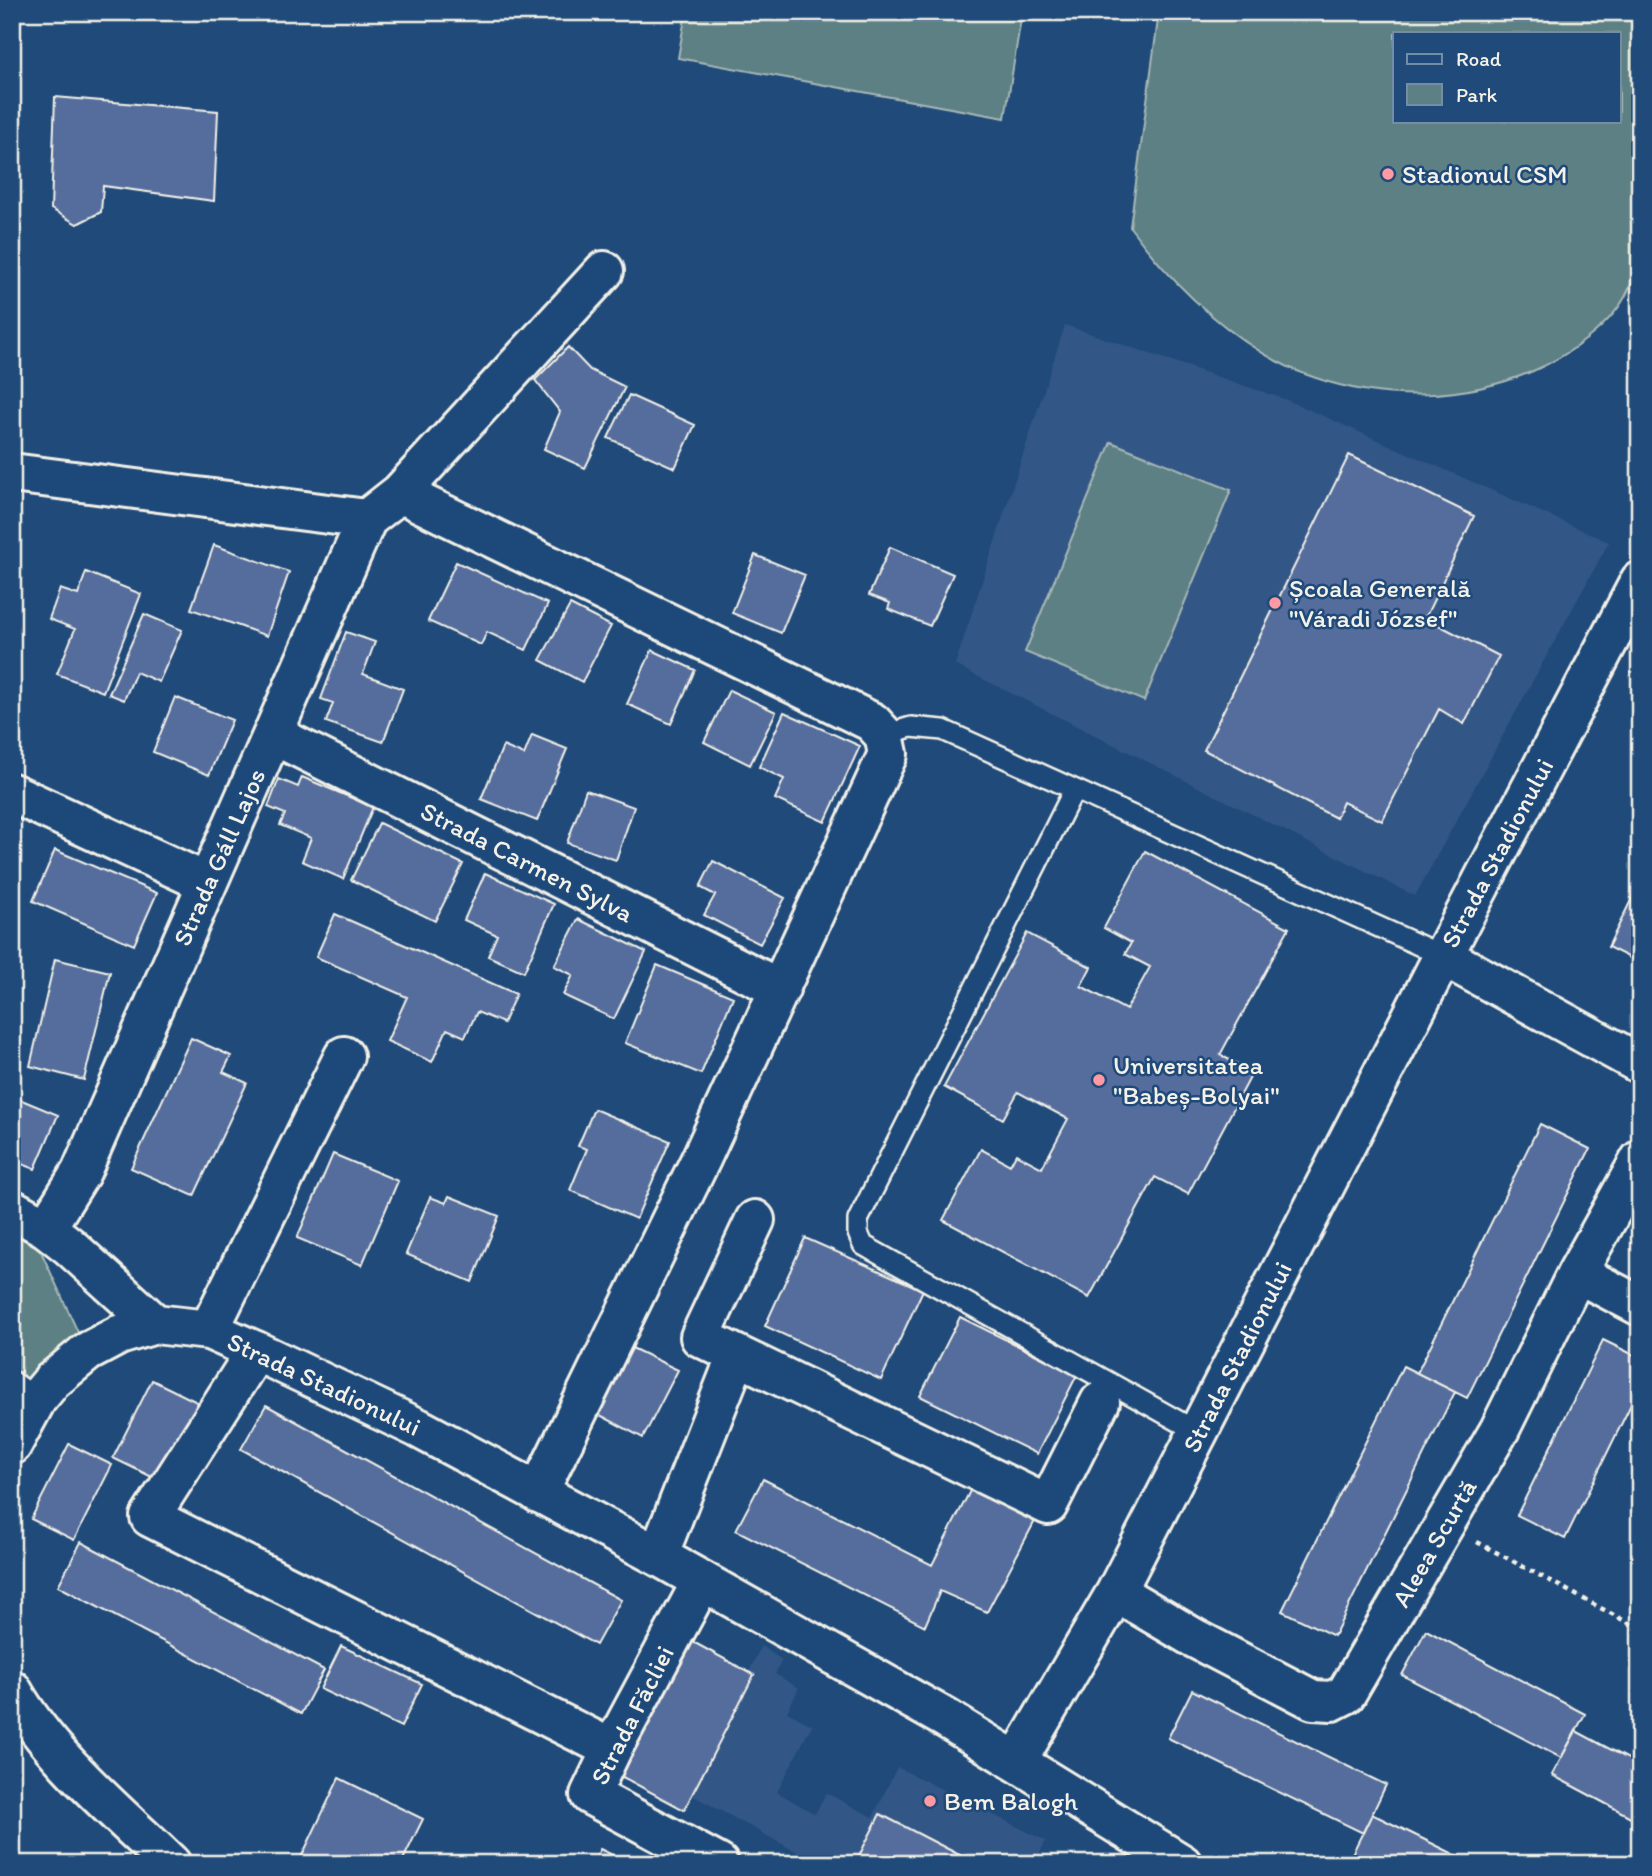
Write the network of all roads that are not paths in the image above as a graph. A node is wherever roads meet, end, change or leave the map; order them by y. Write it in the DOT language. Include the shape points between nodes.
graph roads {
  1 [pos="604,271"];
  2 [pos="12,473"];
  3 [pos="400,493"];
  4 [pos="367,519"];
  5 [pos="1640,581"];
  6 [pos="274,735"];
  7 [pos="884,735"];
  8 [pos="1074,790"];
  9 [pos="12,793"];
  10 [pos="207,883"];
  11 [pos="1443,956"];
  12 [pos="780,989"];
  13 [pos="344,1056"];
  14 [pos="1640,1064"];
  15 [pos="1640,1160"];
  16 [pos="12,1209"];
  17 [pos="755,1220"];
  18 [pos="46,1228"];
  19 [pos="1577,1273"];
  20 [pos="1640,1306"];
  21 [pos="155,1324"];
  22 [pos="209,1330"];
  23 [pos="256,1351"];
  24 [pos="737,1356"];
  25 [pos="25,1390"];
  26 [pos="1100,1402"];
  27 [pos="1198,1432"];
  28 [pos="12,1445"];
  29 [pos="538,1493"];
  30 [pos="658,1556"];
  31 [pos="702,1581"];
  32 [pos="1116,1592"];
  33 [pos="12,1690"];
  34 [pos="612,1749"];
  35 [pos="1017,1761"];
  36 [pos="1159,1858"];
  37 [pos="171,1864"];
  38 [pos="719,1864"];
  1 -- 3 [label="street, Strada Gáll Lajos"];
  2 -- 4 [label="street"];
  3 -- 4 [label="street, Strada Gáll Lajos"];
  3 -- 7 [label="street" via="872,722"];
  4 -- 6 [label="street, Strada Gáll Lajos"];
  5 -- 11 [label="street, Strada Stadionului"];
  6 -- 10 [label="street, Strada Gáll Lajos"];
  6 -- 12 [label="street, Strada Carmen Sylva"];
  7 -- 8 [label="lane" via="911,727 943,730"];
  7 -- 12 [label="street" via="888,754"];
  8 -- 11 [label="lane"];
  8 -- 27 [label="lane" via="858,1220 858,1233 863,1245"];
  9 -- 10 [label="street"];
  10 -- 18 [label="street, Strada Gáll Lajos" via="81,1172"];
  11 -- 14 [label="street"];
  11 -- 27 [label="street, Strada Stadionului"];
  12 -- 29 [label="street"];
  13 -- 22 [label="street"];
  15 -- 19 [label="street, Aleea Scurtă"];
  16 -- 18 [label="street"];
  17 -- 24 [label="street" via="700,1336"];
  18 -- 21 [label="street"];
  19 -- 20 [label="street"];
  19 -- 32 [label="street, Aleea Scurtă" via="1500,1429 1346,1694 1332,1701 1313,1700"];
  21 -- 22 [label="street, Strada Stadionului"];
  21 -- 25 [label="street, Strada Stadionului" via="118,1335 87,1352 52,1381"];
  22 -- 23 [label="street, Strada Stadionului"];
  23 -- 29 [label="street, Strada Stadionului" via="418,1428"];
  23 -- 34 [label="street" via="150,1517"];
  24 -- 26 [label="street" via="1048,1505"];
  24 -- 30 [label="street"];
  25 -- 28 [label="street, Strada Stadionului"];
  27 -- 32 [label="street, Strada Stadionului"];
  29 -- 30 [label="street, Strada Stadionului"];
  30 -- 31 [label="street, Strada Stadionului"];
  31 -- 34 [label="street, Strada Făcliei"];
  31 -- 35 [label="street, Strada Stadionului"];
  32 -- 35 [label="street, Strada Stadionului"];
  33 -- 37 [label="street" via="73,1769"];
  34 -- 38 [label="street, Strada Făcliei" via="590,1795"];
  35 -- 36 [label="street"];
}
